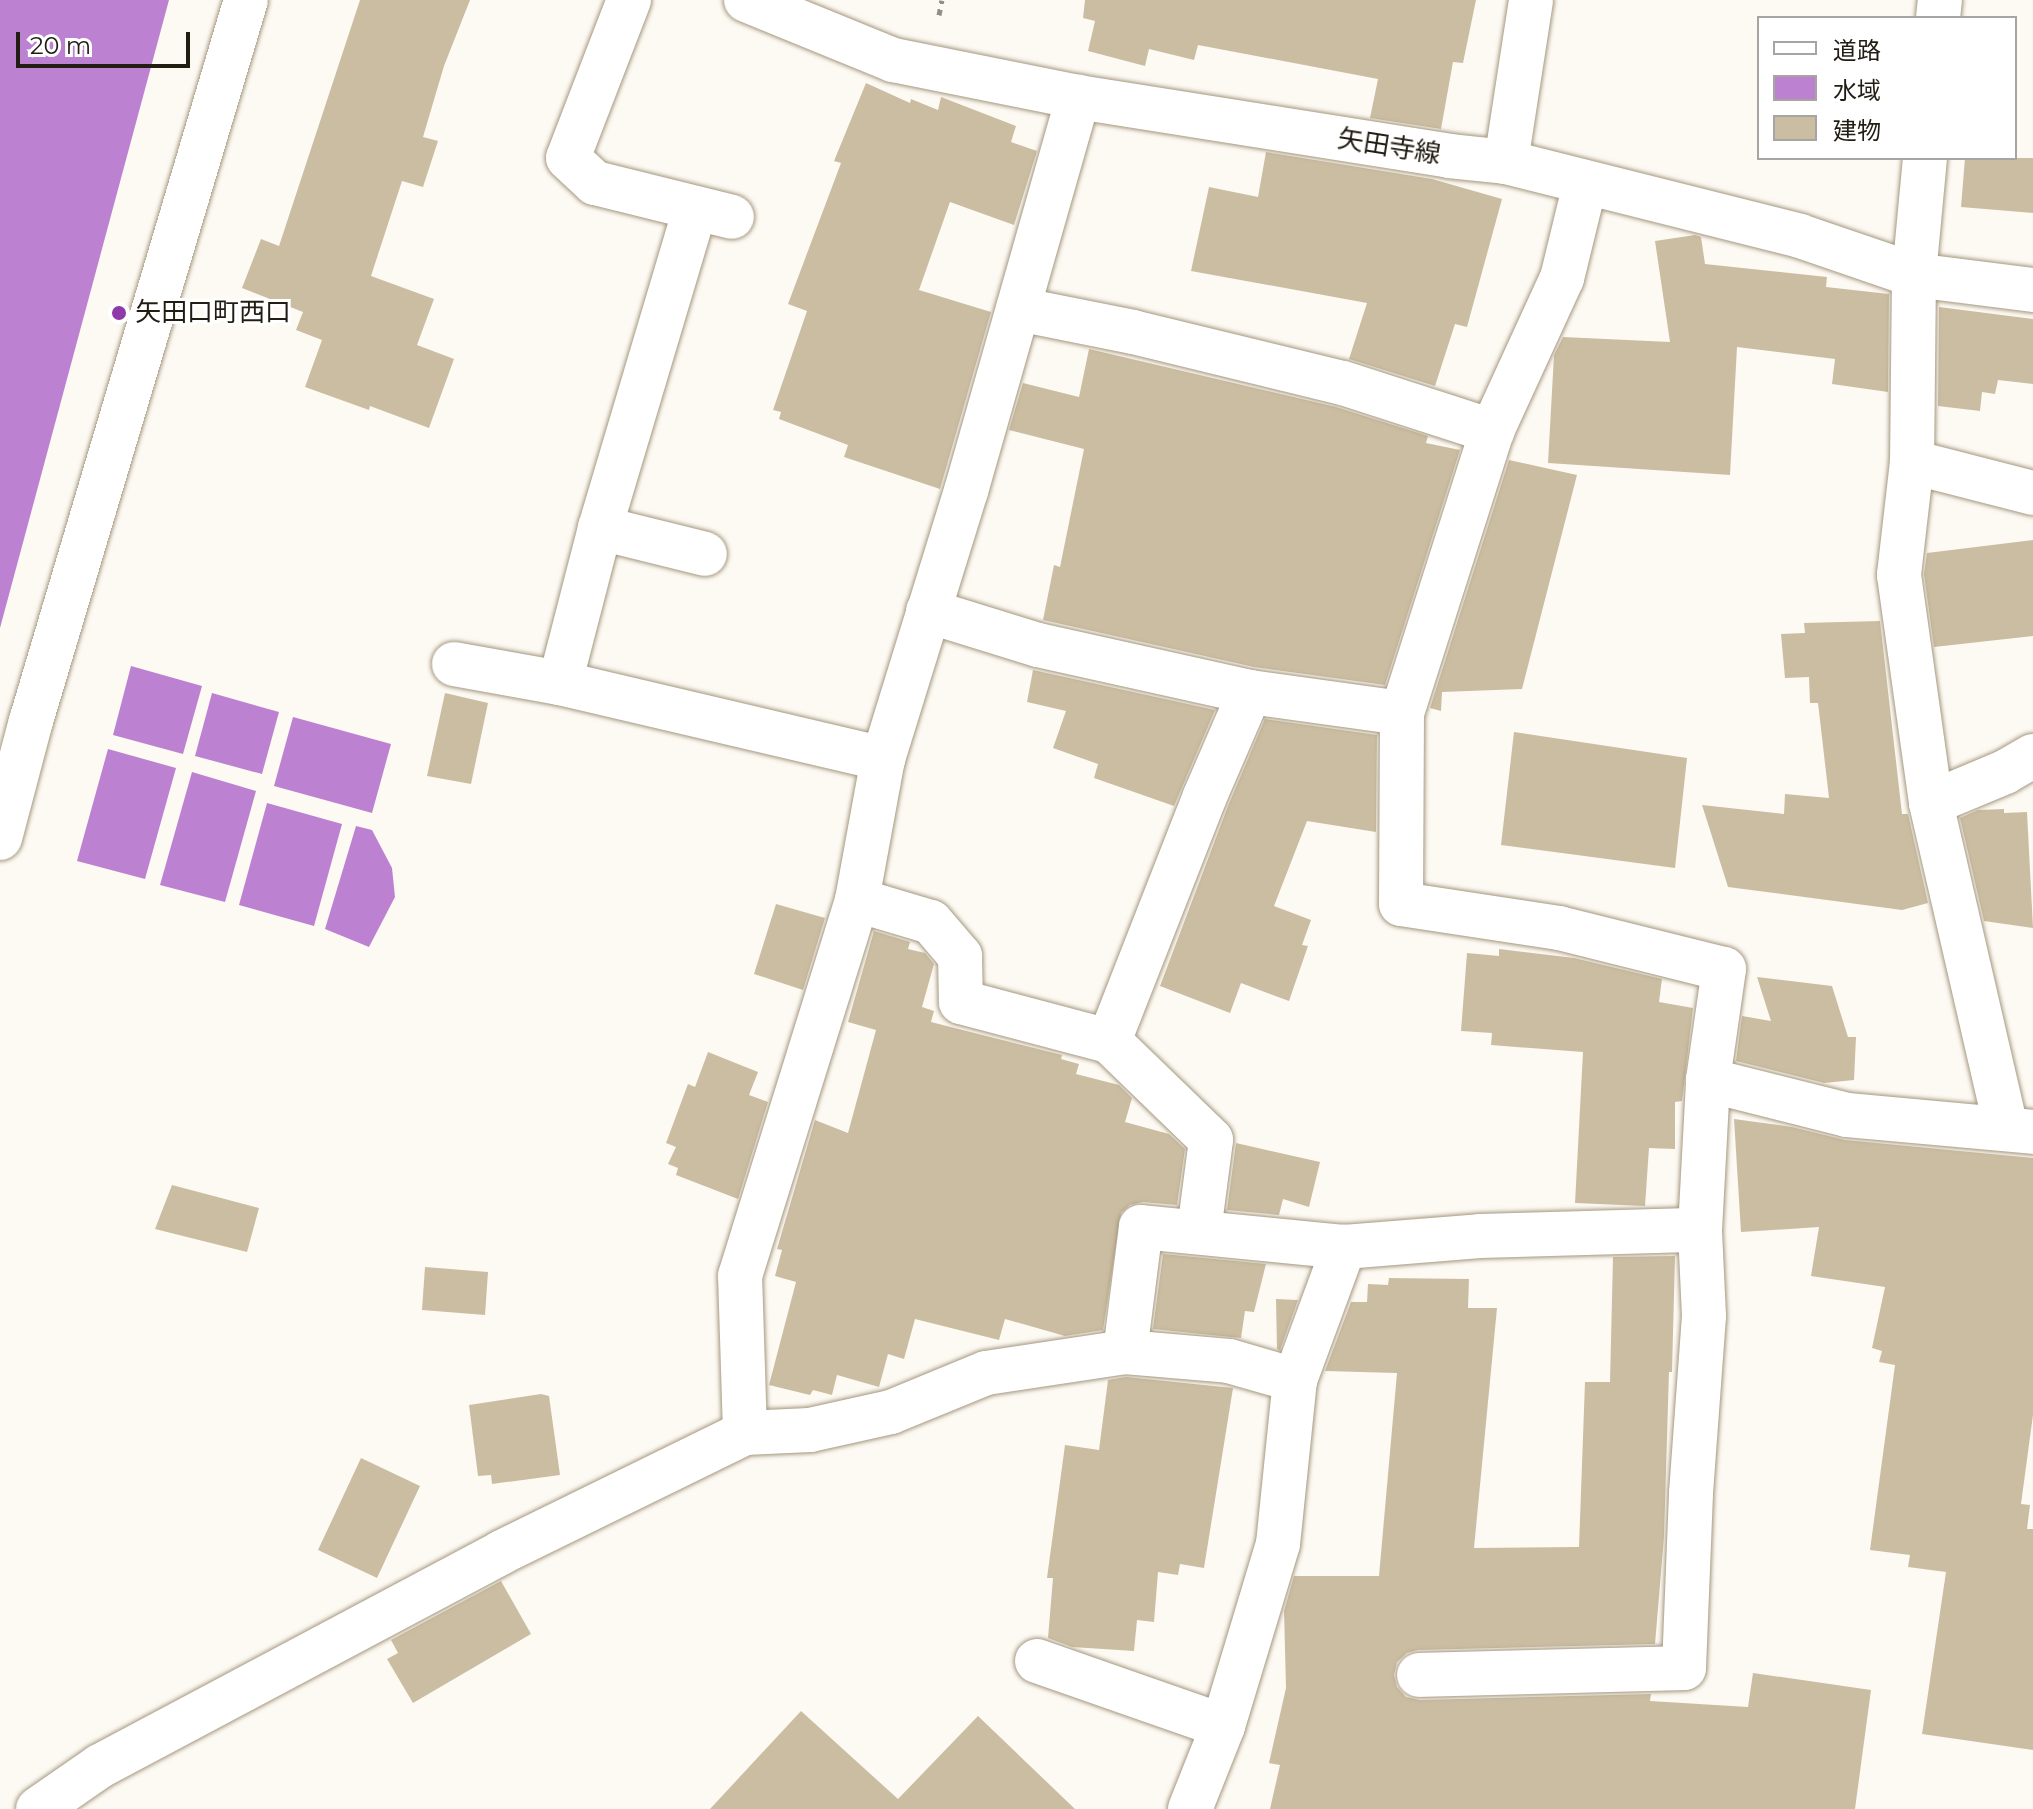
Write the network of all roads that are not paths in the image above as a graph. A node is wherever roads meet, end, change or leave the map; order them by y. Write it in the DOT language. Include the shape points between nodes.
graph roads {
  1 [pos="246,0"];
  2 [pos="629,0"];
  3 [pos="746,0"];
  4 [pos="1531,0"];
  5 [pos="1078,97"];
  6 [pos="1925,160"];
  7 [pos="1506,162"];
  8 [pos="1585,184"];
  9 [pos="1914,275"];
  10 [pos="2033,290"];
  11 [pos="1018,309"];
  12 [pos="1492,431"];
  13 [pos="1912,462"];
  14 [pos="2033,493"];
  15 [pos="600,528"];
  16 [pos="705,554"];
  17 [pos="928,611"];
  18 [pos="454,664"];
  19 [pos="560,683"];
  20 [pos="1250,692"];
  21 [pos="1402,713"];
  22 [pos="2033,756"];
  23 [pos="883,759"];
  24 [pos="1931,803"];
  25 [pos="0,838"];
  26 [pos="857,900"];
  27 [pos="1109,1041"];
  28 [pos="1708,1080"];
  29 [pos="2020,1130"];
  30 [pos="1700,1230"];
  31 [pos="1199,1231"];
  32 [pos="1344,1247"];
  33 [pos="1125,1352"];
  34 [pos="1295,1380"];
  35 [pos="745,1433"];
  36 [pos="1037,1661"];
  37 [pos="1419,1675"];
  38 [pos="1223,1726"];
  39 [pos="38,1809"];
  40 [pos="1190,1809"];
  1 -- 25 [label="street"];
  2 -- 15 [label="street" via="568,158 595,183 714,213"];
  3 -- 5 [label="street, 矢田寺線" via="893,60"];
  4 -- 7 [label="street"];
  5 -- 7 [label="street, 矢田寺線"];
  5 -- 11 [label="street"];
  6 -- 9 [label="street"];
  7 -- 8 [label="street, 矢田寺線"];
  8 -- 9 [label="street, 矢田寺線" via="1800,236"];
  8 -- 12 [label="street" via="1562,278"];
  9 -- 10 [label="street, 矢田寺線"];
  9 -- 13 [label="street"];
  11 -- 12 [label="street" via="1343,383"];
  11 -- 17 [label="street"];
  12 -- 21 [label="street"];
  13 -- 14 [label="street"];
  13 -- 24 [label="street" via="1899,575"];
  15 -- 16 [label="street"];
  15 -- 19 [label="street"];
  17 -- 20 [label="street" via="1038,645"];
  17 -- 23 [label="street"];
  18 -- 19 [label="street"];
  19 -- 23 [label="street"];
  20 -- 21 [label="street"];
  20 -- 27 [label="street"];
  21 -- 28 [label="street" via="1401,904 1559,928 1724,969"];
  22 -- 24 [label="street"];
  23 -- 26 [label="street"];
  24 -- 29 [label="street"];
  26 -- 27 [label="street" via="931,922 960,956 961,1002"];
  26 -- 35 [label="street" via="740,1276"];
  27 -- 31 [label="street" via="1211,1140"];
  28 -- 29 [label="street" via="1847,1115"];
  28 -- 30 [label="street"];
  30 -- 32 [label="street" via="1480,1236"];
  30 -- 37 [label="street" via="1704,1316 1684,1668"];
  31 -- 32 [label="street"];
  31 -- 33 [label="street" via="1141,1227"];
  32 -- 34 [label="street"];
  33 -- 34 [label="street" via="1229,1361"];
  33 -- 35 [label="street" via="986,1373 891,1412 810,1430"];
  34 -- 38 [label="street" via="1278,1544"];
  35 -- 39 [label="street" via="502,1552 100,1766"];
  36 -- 38 [label="street"];
  38 -- 40 [label="street"];
}
